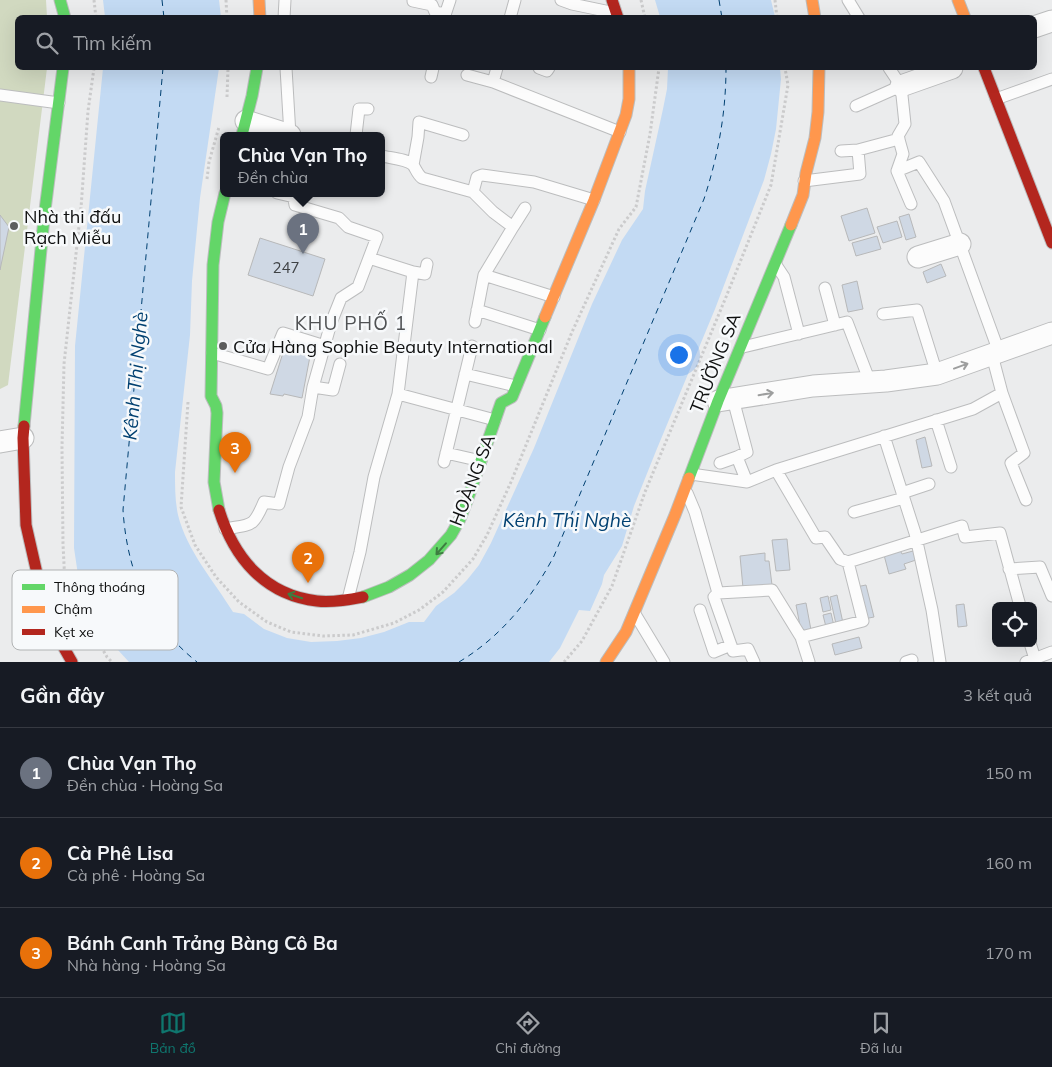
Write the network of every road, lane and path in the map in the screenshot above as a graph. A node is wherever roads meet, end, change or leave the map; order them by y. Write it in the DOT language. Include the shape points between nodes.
graph roads {
  1 [pos="60,0"];
  2 [pos="94,0"];
  3 [pos="226,0"];
  4 [pos="259,0"];
  5 [pos="285,0"];
  6 [pos="413,0"];
  7 [pos="450,0"];
  8 [pos="514,0"];
  9 [pos="562,0"];
  10 [pos="612,0"];
  11 [pos="641,0"];
  12 [pos="775,0"];
  13 [pos="812,0"];
  14 [pos="848,0"];
  15 [pos="958,0"];
  16 [pos="64,15"];
  17 [pos="96,15"];
  18 [pos="227,15"];
  19 [pos="260,15"];
  20 [pos="284,15"];
  21 [pos="442,15"];
  22 [pos="444,15"];
  23 [pos="511,15"];
  24 [pos="613,15"];
  25 [pos="617,15"];
  26 [pos="644,15"];
  27 [pos="777,15"];
  28 [pos="814,15"];
  29 [pos="856,15"];
  30 [pos="963,15"];
  31 [pos="1052,21"];
  32 [pos="1037,26"];
  33 [pos="63,70"];
  34 [pos="94,70"];
  35 [pos="228,70"];
  36 [pos="257,70"];
  37 [pos="286,70"];
  38 [pos="496,70"];
  39 [pos="629,70"];
  40 [pos="659,70"];
  41 [pos="785,70"];
  42 [pos="819,70"];
  43 [pos="890,70"];
  44 [pos="946,70"];
  45 [pos="985,70"];
  46 [pos="468,75"];
  47 [pos="1052,79"];
  48 [pos="493,82"];
  49 [pos="901,86"];
  50 [pos="0,95"];
  51 [pos="996,99"];
  52 [pos="227,100"];
  53 [pos="59,103"];
  54 [pos="856,106"];
  55 [pos="368,109"];
  56 [pos="219,126"];
  57 [pos="244,128"];
  58 [pos="270,132"];
  59 [pos="290,132"];
  60 [pos="356,132"];
  61 [pos="620,132"];
  62 [pos="464,135"];
  63 [pos="899,140"];
  64 [pos="858,150"];
  65 [pos="841,151"];
  66 [pos="385,157"];
  67 [pos="413,165"];
  68 [pos="897,171"];
  69 [pos="207,181"];
  70 [pos="803,181"];
  71 [pos="472,192"];
  72 [pos="225,197"];
  73 [pos="294,197"];
  74 [pos="594,200"];
  75 [pos="911,204"];
  76 [pos="525,208"];
  77 [pos="513,227"];
  78 [pos="1049,230"];
  79 [pos="960,244"];
  80 [pos="918,257"];
  81 [pos="369,258"];
  82 [pos="427,264"];
  83 [pos="774,264"];
  84 [pos="413,272"];
  85 [pos="484,275"];
  86 [pos="825,288"];
  87 [pos="554,297"];
  88 [pos="477,310"];
  89 [pos="883,314"];
  90 [pos="475,322"];
  91 [pos="834,325"];
  92 [pos="540,330"];
  93 [pos="1052,333"];
  94 [pos="799,334"];
  95 [pos="325,346"];
  96 [pos="472,346"];
  97 [pos="740,348"];
  98 [pos="212,353"];
  99 [pos="996,353"];
  100 [pos="340,364"];
  101 [pos="465,374"];
  102 [pos="937,374"];
  103 [pos="870,382"];
  104 [pos="313,387"];
  105 [pos="514,391"];
  106 [pos="1002,393"];
  107 [pos="398,394"];
  108 [pos="211,396"];
  109 [pos="189,398"];
  110 [pos="726,400"];
  111 [pos="204,409"];
  112 [pos="457,410"];
  113 [pos="517,410"];
  114 [pos="936,420"];
  115 [pos="499,422"];
  116 [pos="884,436"];
  117 [pos="24,438"];
  118 [pos="0,442"];
  119 [pos="202,445"];
  120 [pos="216,447"];
  121 [pos="737,457"];
  122 [pos="481,462"];
  123 [pos="720,463"];
  124 [pos="951,467"];
  125 [pos="776,470"];
  126 [pos="691,474"];
  127 [pos="747,482"];
  128 [pos="929,484"];
  129 [pos="685,489"];
  130 [pos="903,495"];
  131 [pos="1026,500"];
  132 [pos="854,512"];
  133 [pos="225,529"];
  134 [pos="916,540"];
  135 [pos="848,562"];
  136 [pos="1010,569"];
  137 [pos="35,570"];
  138 [pos="64,570"];
  139 [pos="718,593"];
  140 [pos="1052,596"];
  141 [pos="347,600"];
  142 [pos="1019,602"];
  143 [pos="700,610"];
  144 [pos="634,613"];
  145 [pos="801,636"];
  146 [pos="731,646"];
  147 [pos="1030,647"];
  148 [pos="65,650"];
  149 [pos="103,650"];
  150 [pos="1052,652"];
  151 [pos="1030,661"];
  152 [pos="72,662"];
  153 [pos="112,662"];
  154 [pos="564,662"];
  155 [pos="606,662"];
  156 [pos="664,662"];
  157 [pos="754,662"];
  158 [pos="809,662"];
  159 [pos="940,662"];
  1 -- 16 [label="street"];
  2 -- 17 [label="path"];
  3 -- 18 [label="path"];
  4 -- 19 [label="street"];
  5 -- 20 [label="lane"];
  6 -- 21 [label="lane" via="432,5 435,12"];
  7 -- 22 [label="lane"];
  8 -- 23 [label="lane"];
  9 -- 24 [label="lane"];
  10 -- 25 [label="street"];
  11 -- 26 [label="path"];
  12 -- 27 [label="path"];
  13 -- 28 [label="street"];
  14 -- 29 [label="lane"];
  15 -- 30 [label="street"];
  31 -- 32 [label="street"];
  33 -- 53 [label="street"];
  34 -- 138 [label="path" via="64,364"];
  35 -- 52 [label="path"];
  36 -- 57 [label="street"];
  37 -- 59 [label="lane"];
  38 -- 48 [label="lane"];
  39 -- 61 [label="street, HOÀNG SA" via="629,99"];
  40 -- 109 [label="path" via="636,206 619,229 572,332 487,535 473,560 443,592 419,610 394,623 353,635 323,636 291,632 267,622 239,602 195,545 181,507"];
  41 -- 154 [label="path" via="788,85 771,185 645,492 612,586 582,641"];
  42 -- 70 [label="street, TRƯỜNG SA" via="815,136"];
  43 -- 49 [label="lane"];
  44 -- 49 [label="street"];
  45 -- 51 [label="street"];
  46 -- 48 [label="lane"];
  47 -- 51 [label="lane"];
  48 -- 61 [label="lane"];
  49 -- 54 [label="lane"];
  49 -- 63 [label="lane" via="905,124"];
  50 -- 53 [label="lane"];
  51 -- 78 [label="street"];
  53 -- 117 [label="street" via="44,218"];
  55 -- 60 [label="lane" via="359,109"];
  56 -- 69 [label="path"];
  57 -- 58 [label="street"];
  61 -- 74 [label="street, HOÀNG SA"];
  62 -- 67 [label="lane" via="414,121 418,137"];
  63 -- 64 [label="lane"];
  63 -- 68 [label="lane" via="903,154"];
  64 -- 65 [label="lane"];
  64 -- 70 [label="lane" via="860,174"];
  66 -- 67 [label="lane"];
  67 -- 71 [label="lane" via="422,178"];
  68 -- 75 [label="lane"];
  68 -- 79 [label="lane" via="919,162 944,201"];
  70 -- 83 [label="street, TRƯỜNG SA" via="803,195"];
  71 -- 74 [label="lane" via="477,177 482,175 534,182"];
  71 -- 77 [label="lane"];
  72 -- 98 [label="street, HOÀNG SA" via="214,252"];
  73 -- 81 [label="lane" via="295,205 339,218 348,227 377,237"];
  74 -- 87 [label="street, HOÀNG SA"];
  76 -- 77 [label="lane"];
  77 -- 85 [label="lane"];
  79 -- 80 [label="street"];
  79 -- 99 [label="lane"];
  81 -- 84 [label="lane"];
  81 -- 95 [label="lane" via="358,287 341,298"];
  82 -- 84 [label="lane" via="425,274"];
  83 -- 94 [label="lane" via="784,277"];
  83 -- 97 [label="street, TRƯỜNG SA"];
  84 -- 107 [label="lane"];
  85 -- 87 [label="lane"];
  85 -- 88 [label="lane"];
  86 -- 91 [label="lane"];
  87 -- 92 [label="street, HOÀNG SA"];
  88 -- 90 [label="lane"];
  88 -- 92 [label="lane"];
  89 -- 102 [label="lane" via="917,310"];
  91 -- 94 [label="lane"];
  91 -- 103 [label="lane" via="847,322"];
  92 -- 105 [label="street, HOÀNG SA"];
  93 -- 99 [label="street"];
  94 -- 97 [label="lane"];
  95 -- 98 [label="lane" via="283,333 268,369"];
  95 -- 104 [label="lane"];
  96 -- 101 [label="lane"];
  97 -- 110 [label="street, TRƯỜNG SA"];
  98 -- 108 [label="street, HOÀNG SA"];
  102 -- 99 [label="street, one-way"];
  99 -- 106 [label="lane"];
  100 -- 104 [label="lane" via="333,390"];
  101 -- 105 [label="lane"];
  101 -- 112 [label="lane"];
  102 -- 103 [label="street"];
  110 -- 103 [label="street, one-way" via="813,386"];
  104 -- 133 [label="lane" via="308,417 279,504 264,502 252,523"];
  105 -- 113 [label="street"];
  105 -- 115 [label="street, HOÀNG SA" via="501,403"];
  106 -- 114 [label="lane" via="973,409"];
  106 -- 131 [label="lane" via="1024,453 1011,463"];
  107 -- 112 [label="lane"];
  107 -- 141 [label="lane" via="374,477"];
  108 -- 111 [label="street, HOÀNG SA"];
  108 -- 120 [label="street, HOÀNG SA" via="217,408"];
  110 -- 121 [label="lane" via="747,452"];
  110 -- 126 [label="street, TRƯỜNG SA"];
  112 -- 115 [label="lane"];
  112 -- 122 [label="lane" via="446,458"];
  114 -- 116 [label="lane"];
  114 -- 124 [label="lane"];
  115 -- 122 [label="street, HOÀNG SA"];
  116 -- 125 [label="lane"];
  116 -- 130 [label="lane"];
  117 -- 118 [label="street"];
  117 -- 137 [label="street" via="26,525"];
  119 -- 120 [label="street"];
  120 -- 133 [label="street, HOÀNG SA" via="214,483"];
  121 -- 123 [label="lane"];
  121 -- 127 [label="lane"];
  122 -- 141 [label="street, HOÀNG SA, one-way" via="460,520 437,554 394,585"];
  125 -- 127 [label="lane"];
  125 -- 135 [label="lane" via="816,538 825,537 840,559"];
  126 -- 127 [label="lane"];
  126 -- 129 [label="street, TRƯỜNG SA"];
  128 -- 130 [label="lane"];
  129 -- 139 [label="lane" via="696,512"];
  129 -- 144 [label="street, TRƯỜNG SA"];
  130 -- 132 [label="lane"];
  130 -- 134 [label="lane"];
  141 -- 133 [label="street, HOÀNG SA, one-way" via="312,601 273,587 255,573"];
  134 -- 135 [label="lane"];
  134 -- 136 [label="lane" via="962,526 965,536 1000,533"];
  134 -- 159 [label="lane"];
  135 -- 145 [label="lane" via="863,621"];
  136 -- 140 [label="lane" via="1040,567"];
  136 -- 142 [label="lane"];
  139 -- 145 [label="lane" via="772,590"];
  139 -- 146 [label="lane" via="714,597"];
  143 -- 146 [label="lane" via="714,652"];
  144 -- 155 [label="street, TRƯỜNG SA"];
  144 -- 156 [label="lane"];
  145 -- 158 [label="lane"];
  146 -- 157 [label="lane" via="733,651 748,649"];
  147 -- 151 [label="lane"];
  148 -- 152 [label="street"];
  149 -- 153 [label="path"];
  150 -- 151 [label="lane"];
}
